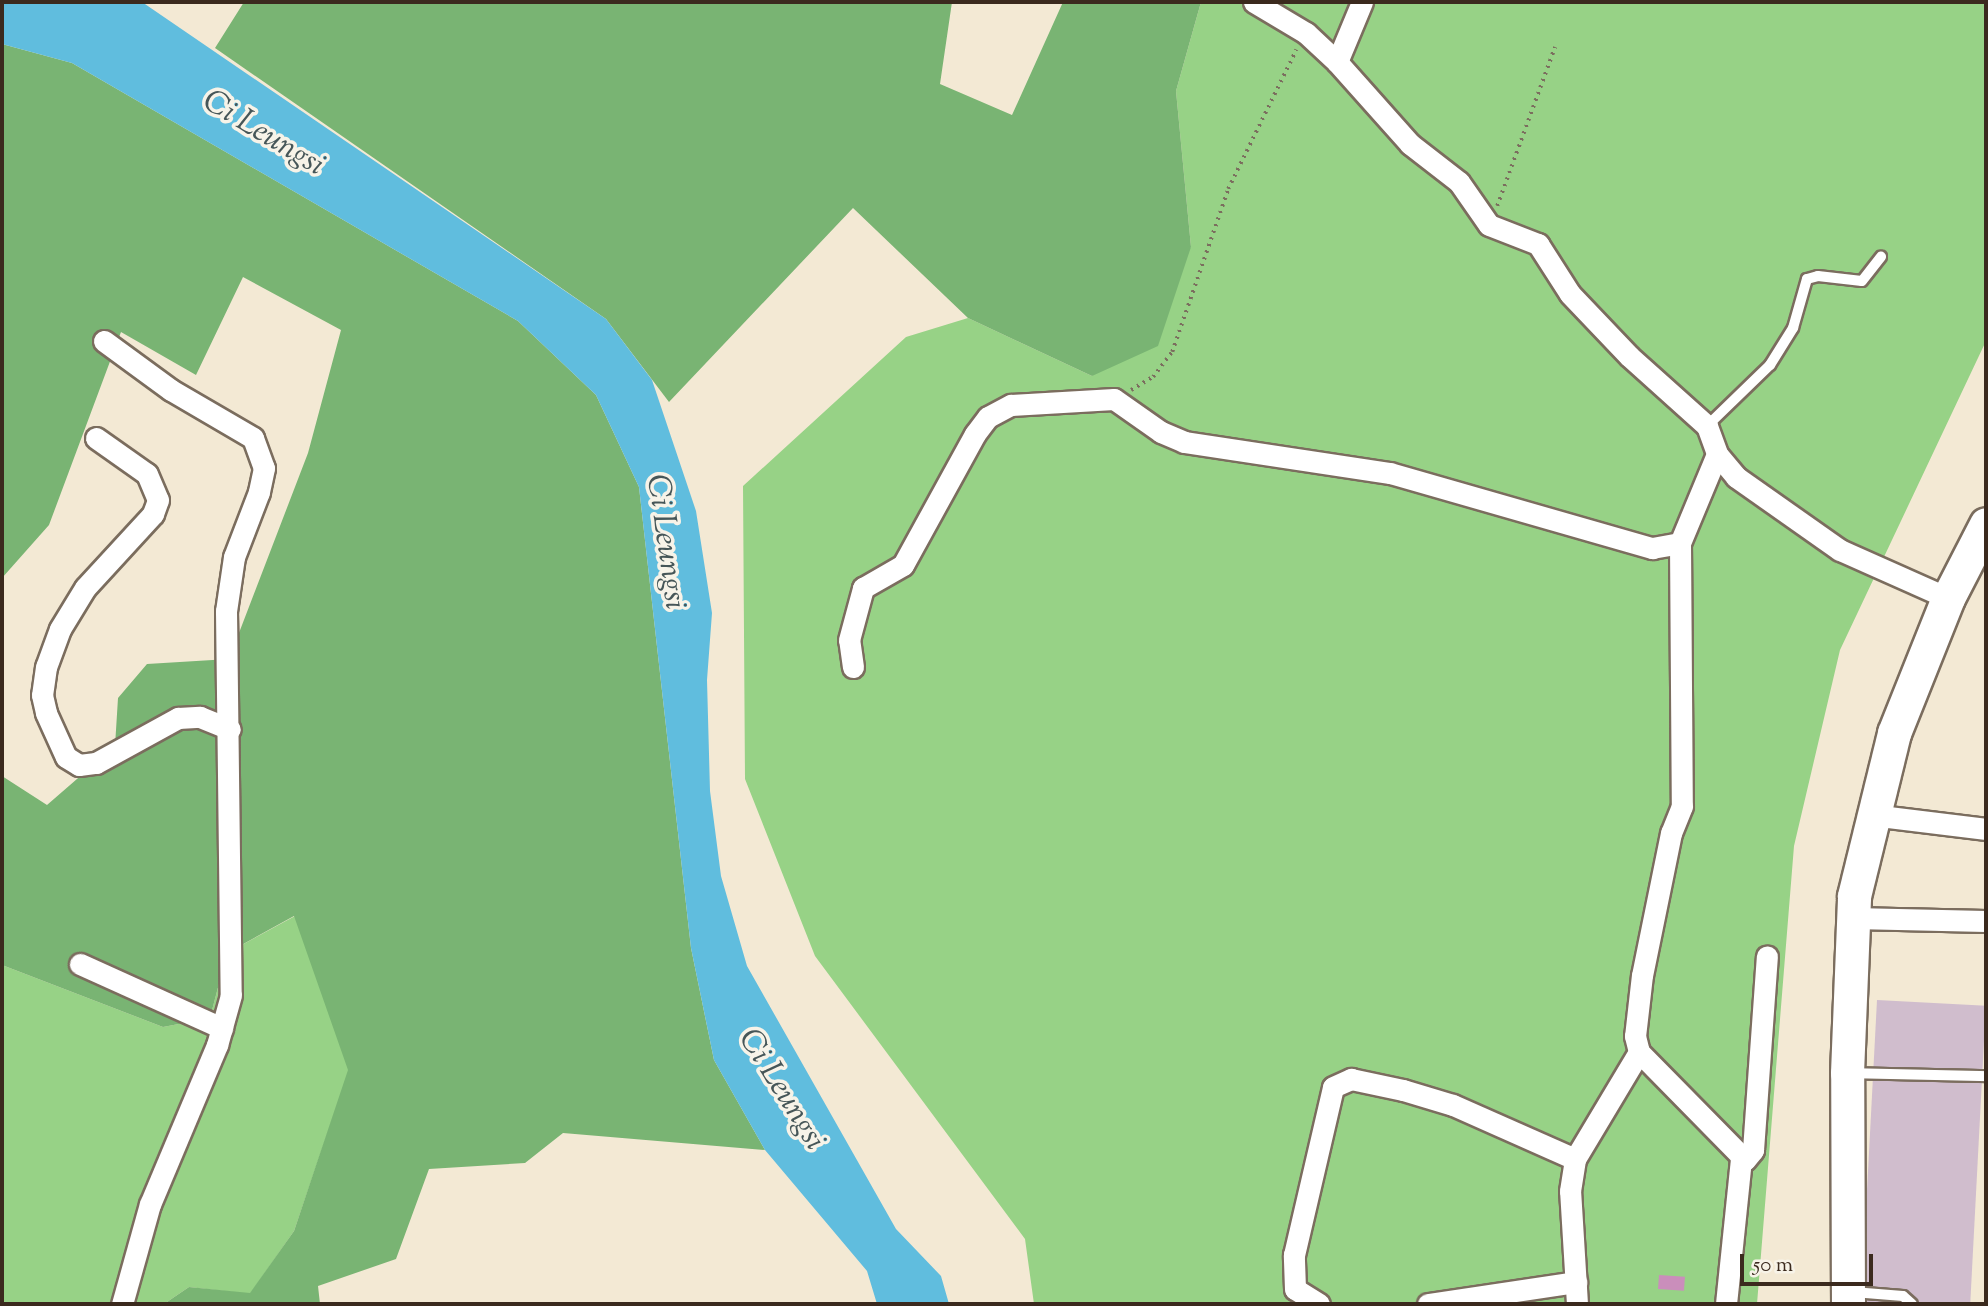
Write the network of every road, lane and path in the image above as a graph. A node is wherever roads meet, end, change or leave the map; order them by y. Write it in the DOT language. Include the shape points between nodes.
graph roads {
  1 [pos="1254,2"];
  2 [pos="1362,2"];
  3 [pos="1306,33"];
  4 [pos="1555,47"];
  5 [pos="1337,62"];
  6 [pos="1489,225"];
  7 [pos="1881,257"];
  8 [pos="104,341"];
  9 [pos="1114,399"];
  10 [pos="1707,426"];
  11 [pos="96,438"];
  12 [pos="1717,454"];
  13 [pos="1984,534"];
  14 [pos="1680,543"];
  15 [pos="1948,598"];
  16 [pos="853,667"];
  17 [pos="230,729"];
  18 [pos="1872,815"];
  19 [pos="1986,829"];
  20 [pos="1853,918"];
  21 [pos="1986,921"];
  22 [pos="1767,957"];
  23 [pos="80,964"];
  24 [pos="222,1028"];
  25 [pos="1639,1052"];
  26 [pos="1847,1073"];
  27 [pos="1986,1076"];
  28 [pos="1741,1158"];
  29 [pos="1575,1159"];
  30 [pos="1576,1282"];
  31 [pos="1848,1298"];
  32 [pos="122,1304"];
  33 [pos="1320,1304"];
  34 [pos="1428,1304"];
  35 [pos="1577,1304"];
  36 [pos="1726,1304"];
  37 [pos="1912,1304"];
  1 -- 3 [label="street"];
  2 -- 5 [label="street"];
  3 -- 5 [label="street"];
  3 -- 9 [label="path" via="1269,98 1228,189 1166,363 1153,377"];
  4 -- 6 [label="path" via="1526,136"];
  5 -- 6 [label="street" via="1410,144 1459,182"];
  6 -- 10 [label="street" via="1538,244 1570,294 1629,356"];
  7 -- 10 [label="lane" via="1862,281 1807,279 1793,328 1770,365"];
  8 -- 17 [label="street" via="171,390 253,438 261,452 260,492 240,536 227,601"];
  9 -- 14 [label="street" via="1160,432 1184,442 1390,473 1652,548"];
  9 -- 16 [label="street" via="1011,405 989,417 962,455 903,565 863,588 849,640"];
  10 -- 12 [label="street"];
  11 -- 17 [label="street" via="147,474 158,500 153,514 85,588 60,629 46,667 42,695 66,757 79,765 96,763 178,718 200,717"];
  12 -- 14 [label="street"];
  12 -- 15 [label="street" via="1736,477 1802,527 1840,550"];
  13 -- 15 [label="main road"];
  14 -- 25 [label="street" via="1682,806 1671,833 1642,975 1635,1019"];
  15 -- 18 [label="main road" via="1894,733"];
  17 -- 24 [label="street" via="230,995"];
  18 -- 19 [label="street"];
  18 -- 20 [label="main road"];
  20 -- 21 [label="street"];
  20 -- 26 [label="main road"];
  22 -- 28 [label="street" via="1753,1150 1750,1158"];
  23 -- 24 [label="street"];
  24 -- 32 [label="street" via="165,1162"];
  25 -- 28 [label="street"];
  25 -- 29 [label="street"];
  26 -- 27 [label="lane"];
  26 -- 31 [label="main road"];
  28 -- 36 [label="street"];
  29 -- 30 [label="street" via="1570,1191"];
  29 -- 33 [label="street" via="1453,1105 1403,1090 1350,1079 1333,1087 1294,1255 1295,1289"];
  30 -- 34 [label="street"];
  30 -- 35 [label="street"];
  31 -- 37 [label="lane" via="1903,1296"];
}
